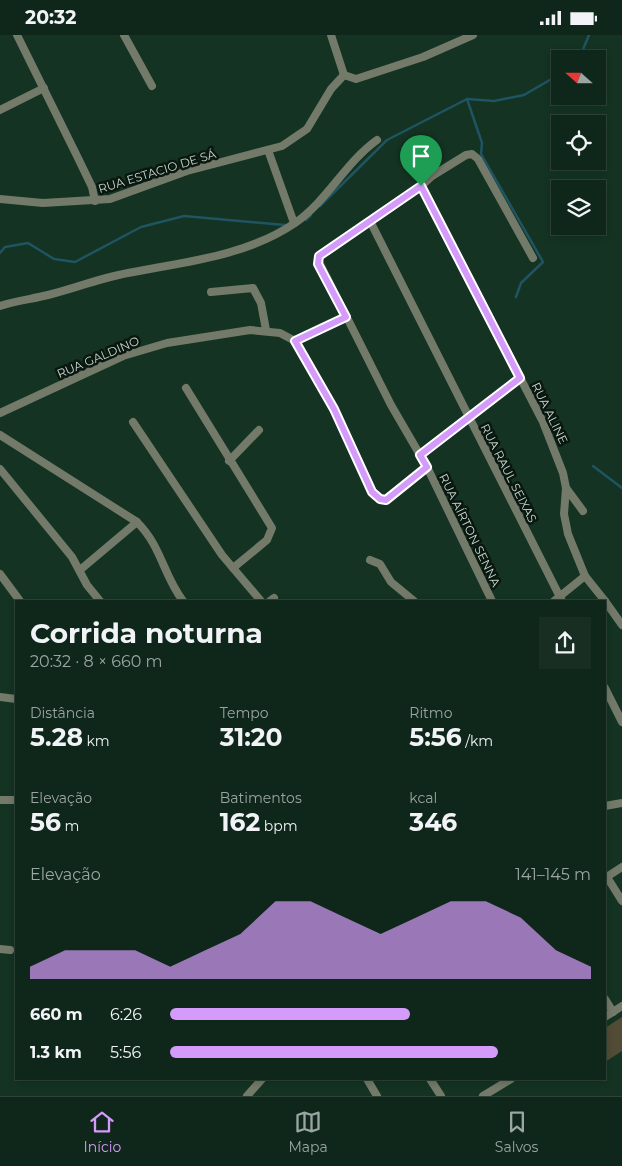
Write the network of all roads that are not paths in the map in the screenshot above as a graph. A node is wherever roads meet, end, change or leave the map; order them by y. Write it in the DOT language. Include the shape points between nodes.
graph roads {
  1 [pos="16,35"];
  2 [pos="124,35"];
  3 [pos="331,35"];
  4 [pos="473,35"];
  5 [pos="344,75"];
  6 [pos="152,86"];
  7 [pos="44,88"];
  8 [pos="0,110"];
  9 [pos="377,140"];
  10 [pos="268,150"];
  11 [pos="421,186"];
  12 [pos="0,199"];
  13 [pos="95,201"];
  14 [pos="370,221"];
  15 [pos="294,223"];
  16 [pos="533,259"];
  17 [pos="211,292"];
  18 [pos="0,306"];
  19 [pos="346,317"];
  20 [pos="266,330"];
  21 [pos="295,341"];
  22 [pos="520,378"];
  23 [pos="186,388"];
  24 [pos="0,413"];
  25 [pos="468,418"];
  26 [pos="133,423"];
  27 [pos="259,430"];
  28 [pos="0,435"];
  29 [pos="420,455"];
  30 [pos="229,461"];
  31 [pos="427,467"];
  32 [pos="0,469"];
  33 [pos="566,488"];
  34 [pos="583,511"];
  35 [pos="137,522"];
  36 [pos="370,560"];
  37 [pos="233,568"];
  38 [pos="80,571"];
  39 [pos="0,573"];
  40 [pos="585,576"];
  41 [pos="19,600"];
  42 [pos="99,600"];
  43 [pos="182,600"];
  44 [pos="260,600"];
  45 [pos="413,600"];
  46 [pos="492,600"];
  47 [pos="559,600"];
  48 [pos="604,600"];
  49 [pos="606,602"];
  50 [pos="622,625"];
  51 [pos="606,690"];
  52 [pos="0,697"];
  53 [pos="15,699"];
  54 [pos="622,721"];
  55 [pos="15,799"];
  56 [pos="0,800"];
  57 [pos="622,803"];
  58 [pos="606,806"];
  59 [pos="622,867"];
  60 [pos="606,877"];
  61 [pos="622,901"];
  62 [pos="0,949"];
  63 [pos="10,950"];
  64 [pos="606,1000"];
  65 [pos="622,1006"];
  66 [pos="613,1011"];
  67 [pos="606,1016"];
  68 [pos="261,1080"];
  69 [pos="368,1080"];
  70 [pos="431,1080"];
  71 [pos="507,1080"];
  72 [pos="247,1096"];
  73 [pos="378,1096"];
  74 [pos="441,1096"];
  75 [pos="483,1096"];
  1 -- 7 [label="street"];
  2 -- 6 [label="street"];
  3 -- 5 [label="street"];
  4 -- 5 [label="street" via="423,57 356,79"];
  5 -- 10 [label="street, RUA ESTACIO DE SÁ" via="331,89 307,129 282,146"];
  7 -- 8 [label="street"];
  7 -- 13 [label="street" via="88,179"];
  9 -- 15 [label="street" via="355,158 324,198"];
  10 -- 13 [label="street, RUA ESTACIO DE SÁ" via="187,171 126,195"];
  10 -- 15 [label="street"];
  11 -- 14 [label="street"];
  11 -- 16 [label="street" via="432,176 472,154 478,159"];
  11 -- 22 [label="street, RUA ALINE"];
  12 -- 13 [label="street, RUA ESTACIO DE SÁ" via="30,203"];
  14 -- 19 [label="street, RUA AÍRTON SENNA" via="319,256 318,264"];
  14 -- 25 [label="street, RUA RAUL SEIXAS"];
  15 -- 18 [label="street" via="267,239 219,255 107,277"];
  17 -- 20 [label="street" via="253,288"];
  19 -- 21 [label="street"];
  19 -- 29 [label="street, RUA AÍRTON SENNA"];
  20 -- 21 [label="street, RUA GALDINO"];
  20 -- 24 [label="street, RUA GALDINO" via="200,336 123,356"];
  21 -- 31 [label="street" via="334,409 372,492 386,500"];
  22 -- 25 [label="street"];
  22 -- 33 [label="street, RUA ALINE" via="544,422 559,458"];
  23 -- 30 [label="street"];
  25 -- 29 [label="street"];
  25 -- 47 [label="street, RUA RAUL SEIXAS"];
  26 -- 37 [label="street" via="184,502"];
  27 -- 30 [label="street"];
  28 -- 35 [label="street"];
  29 -- 31 [label="street, RUA AÍRTON SENNA"];
  30 -- 37 [label="street" via="272,528 267,540"];
  31 -- 46 [label="street, RUA AÍRTON SENNA"];
  32 -- 38 [label="street"];
  33 -- 34 [label="street"];
  33 -- 40 [label="street, RUA ALINE" via="565,524"];
  35 -- 38 [label="street"];
  35 -- 43 [label="street" via="150,535 174,589"];
  36 -- 45 [label="street" via="380,564 391,582"];
  37 -- 44 [label="street"];
  38 -- 42 [label="street"];
  39 -- 41 [label="street"];
  40 -- 47 [label="street"];
  40 -- 48 [label="street, RUA ALINE"];
  49 -- 50 [label="street, RUA ALINE"];
  51 -- 54 [label="street"];
  52 -- 53 [label="street"];
  55 -- 56 [label="street"];
  57 -- 58 [label="street"];
  59 -- 60 [label="street"];
  60 -- 61 [label="street"];
  62 -- 63 [label="street"];
  64 -- 66 [label="street"];
  65 -- 66 [label="street"];
  66 -- 67 [label="street"];
  68 -- 72 [label="street"];
  69 -- 73 [label="street"];
  70 -- 74 [label="street"];
  71 -- 75 [label="street"];
}
